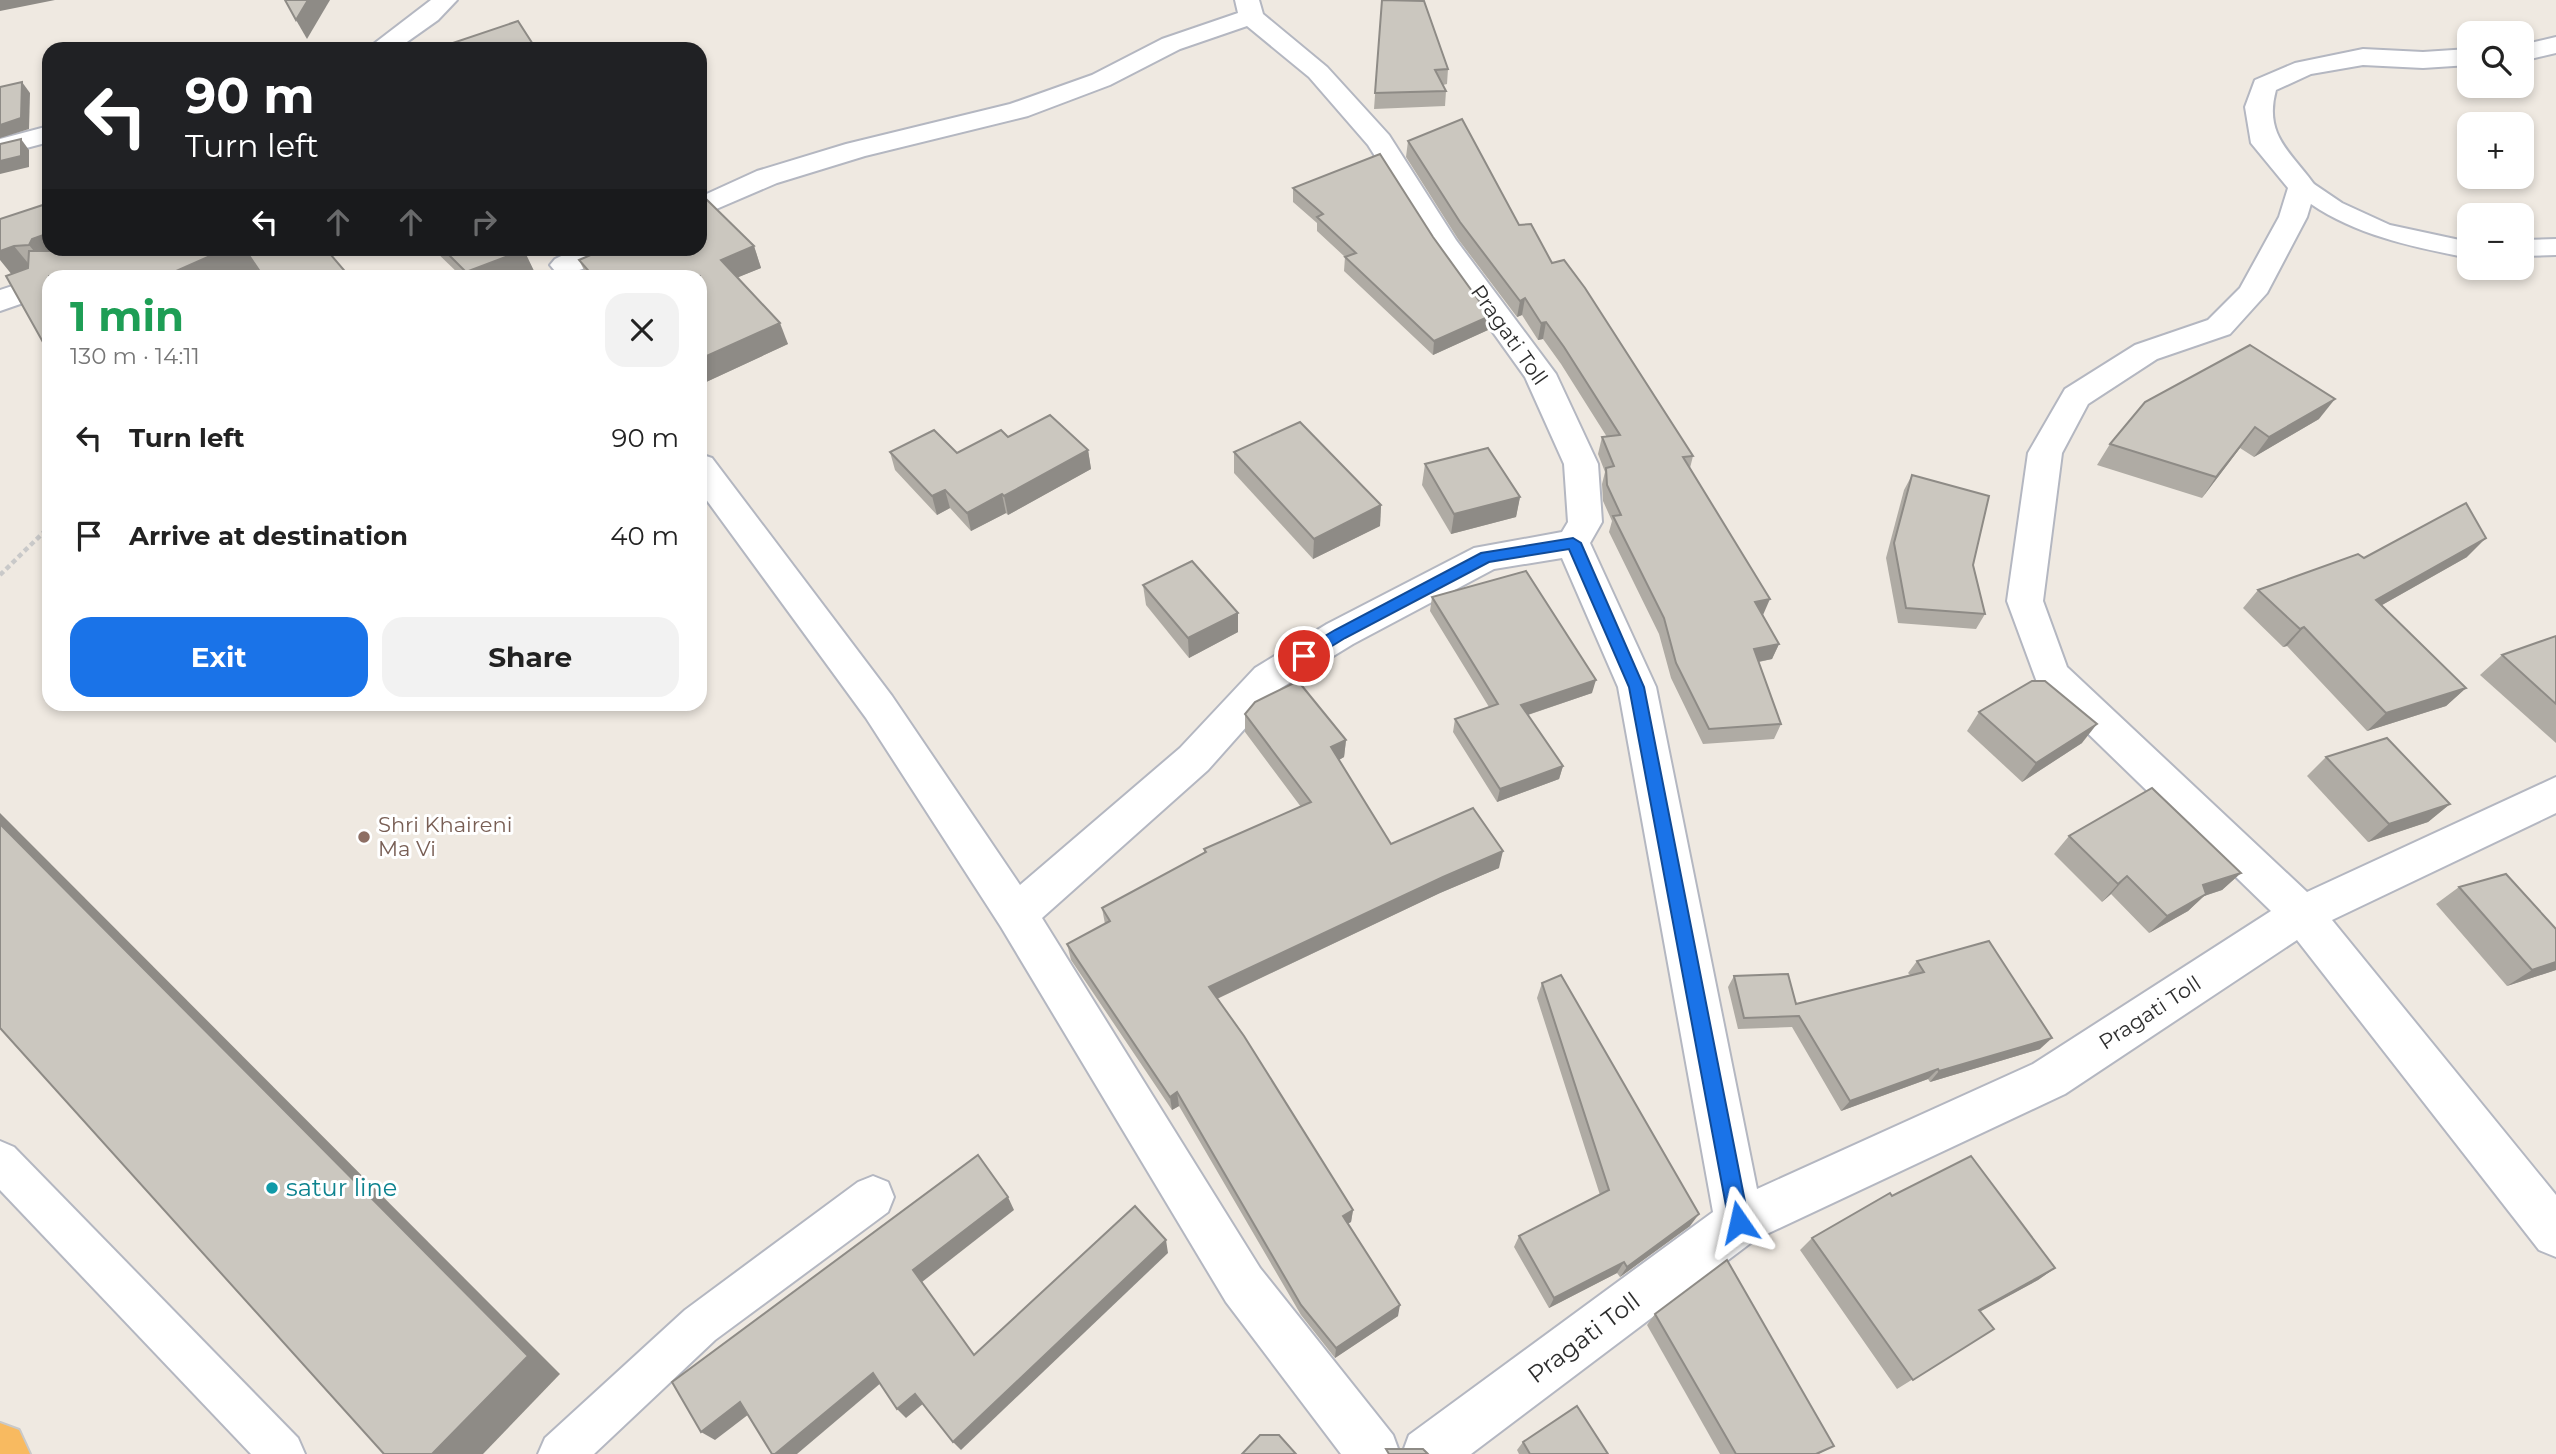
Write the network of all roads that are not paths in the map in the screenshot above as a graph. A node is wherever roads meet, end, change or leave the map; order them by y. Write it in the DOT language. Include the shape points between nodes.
graph roads {
  1 [pos="445,0"];
  2 [pos="1249,9"];
  3 [pos="390,42"];
  4 [pos="2556,46"];
  5 [pos="2534,50"];
  6 [pos="2457,58"];
  7 [pos="42,136"];
  8 [pos="0,147"];
  9 [pos="2302,187"];
  10 [pos="707,204"];
  11 [pos="2457,247"];
  12 [pos="2556,247"];
  13 [pos="2534,248"];
  14 [pos="582,256"];
  15 [pos="562,263"];
  16 [pos="42,286"];
  17 [pos="0,301"];
  18 [pos="707,475"];
  19 [pos="1573,543"];
  20 [pos="2556,794"];
  21 [pos="1016,914"];
  22 [pos="2302,914"];
  23 [pos="0,1161"];
  24 [pos="873,1197"];
  25 [pos="1739,1222"];
  26 [pos="2556,1233"];
  27 [pos="0,1449"];
  28 [pos="4,1454"];
  29 [pos="282,1454"];
  30 [pos="561,1454"];
  31 [pos="1374,1454"];
  32 [pos="1428,1454"];
  1 -- 3 [label="street"];
  2 -- 10 [label="street" via="1101,80 1018,110 856,150 767,177"];
  2 -- 19 [label="street, Pragati Toll" via="1318,72 1379,141 1444,244 1540,374 1581,464 1585,522"];
  4 -- 5 [label="street"];
  6 -- 9 [label="street" via="2363,57 2304,68 2264,86 2258,107 2265,143"];
  7 -- 8 [label="street"];
  9 -- 11 [label="lane" via="2382,231"];
  9 -- 22 [label="street" via="2293,217 2252,293 2219,327 2146,352 2076,397 2045,453 2025,601 2051,674"];
  12 -- 13 [label="lane"];
  14 -- 15 [label="street"];
  16 -- 17 [label="street"];
  18 -- 21 [label="street" via="879,707"];
  19 -- 21 [label="street" via="1486,557 1340,634 1268,678 1194,759"];
  19 -- 25 [label="street" via="1637,687"];
  20 -- 22 [label="street, Pragati Toll"];
  21 -- 31 [label="street" via="1243,1285"];
  22 -- 25 [label="street, Pragati Toll" via="2049,1079"];
  22 -- 26 [label="street"];
  23 -- 29 [label="lane"];
  24 -- 30 [label="lane" via="701,1325"];
  25 -- 32 [label="street, Pragati Toll"];
  27 -- 28 [label="highway"];
}
